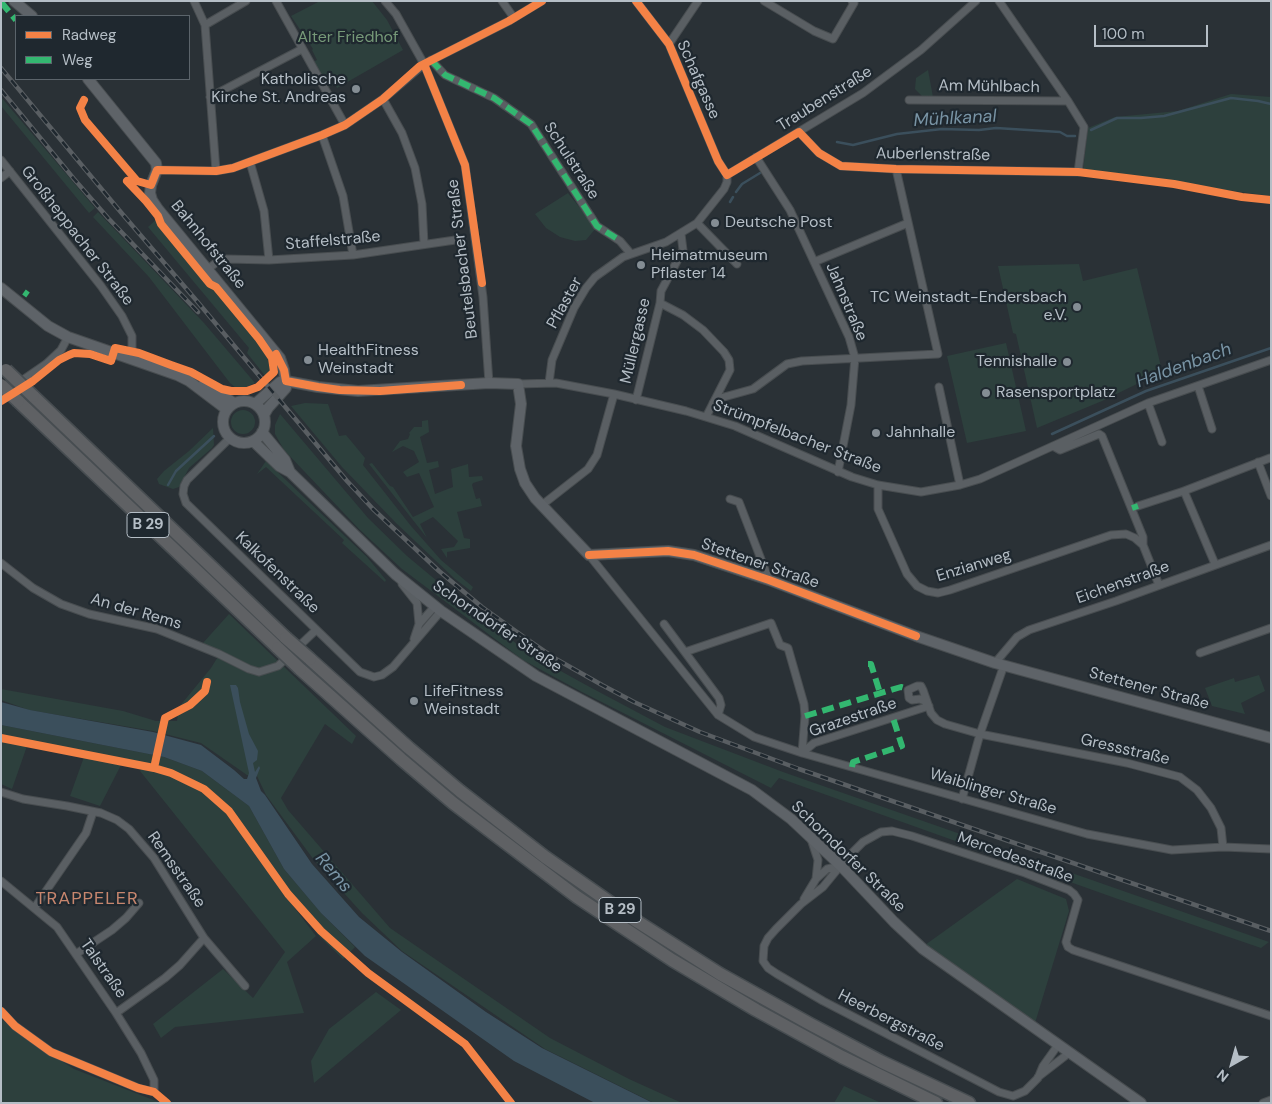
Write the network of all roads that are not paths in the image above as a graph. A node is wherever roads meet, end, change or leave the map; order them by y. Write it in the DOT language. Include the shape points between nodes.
graph roads {
  1 [pos="14,1"];
  2 [pos="194,1"];
  3 [pos="246,1"];
  4 [pos="276,1"];
  5 [pos="385,1"];
  6 [pos="502,1"];
  7 [pos="542,1"];
  8 [pos="636,1"];
  9 [pos="698,1"];
  10 [pos="764,1"];
  11 [pos="852,1"];
  12 [pos="976,1"];
  13 [pos="999,1"];
  14 [pos="31,15"];
  15 [pos="514,18"];
  16 [pos="205,25"];
  17 [pos="669,44"];
  18 [pos="302,49"];
  19 [pos="427,62"];
  20 [pos="89,80"];
  21 [pos="210,97"];
  22 [pos="383,99"];
  23 [pos="909,100"];
  24 [pos="1068,101"];
  25 [pos="345,125"];
  26 [pos="799,132"];
  27 [pos="322,135"];
  28 [pos="756,157"];
  29 [pos="1,160"];
  30 [pos="250,162"];
  31 [pos="157,170"];
  32 [pos="896,170"];
  33 [pos="10,171"];
  34 [pos="216,171"];
  35 [pos="727,175"];
  36 [pos="1,178"];
  37 [pos="697,223"];
  38 [pos="908,223"];
  39 [pos="681,234"];
  40 [pos="462,239"];
  41 [pos="424,244"];
  42 [pos="631,254"];
  43 [pos="353,255"];
  44 [pos="269,260"];
  45 [pos="814,262"];
  46 [pos="737,264"];
  47 [pos="208,269"];
  48 [pos="1,288"];
  49 [pos="660,303"];
  50 [pos="68,337"];
  51 [pos="855,358"];
  52 [pos="130,359"];
  53 [pos="1271,360"];
  54 [pos="4,368"];
  55 [pos="286,381"];
  56 [pos="489,383"];
  57 [pos="548,383"];
  58 [pos="518,384"];
  59 [pos="1,386"];
  60 [pos="1198,386"];
  61 [pos="939,387"];
  62 [pos="614,394"];
  63 [pos="1,395"];
  64 [pos="636,400"];
  65 [pos="1148,403"];
  66 [pos="254,404"];
  67 [pos="713,404"];
  68 [pos="230,406"];
  69 [pos="264,415"];
  70 [pos="706,417"];
  71 [pos="1212,429"];
  72 [pos="262,432"];
  73 [pos="230,438"];
  74 [pos="253,441"];
  75 [pos="1162,442"];
  76 [pos="1053,446"];
  77 [pos="1270,458"];
  78 [pos="1258,462"];
  79 [pos="290,472"];
  80 [pos="838,472"];
  81 [pos="878,485"];
  82 [pos="960,485"];
  83 [pos="1184,491"];
  84 [pos="1271,496"];
  85 [pos="730,499"];
  86 [pos="542,505"];
  87 [pos="1138,506"];
  88 [pos="1143,545"];
  89 [pos="1271,545"];
  90 [pos="590,555"];
  91 [pos="1,563"];
  92 [pos="1215,564"];
  93 [pos="395,574"];
  94 [pos="769,580"];
  95 [pos="1159,585"];
  96 [pos="438,608"];
  97 [pos="420,624"];
  98 [pos="664,624"];
  99 [pos="1271,628"];
  100 [pos="316,630"];
  101 [pos="413,642"];
  102 [pos="685,652"];
  103 [pos="1200,654"];
  104 [pos="1000,664"];
  105 [pos="909,698"];
  106 [pos="928,704"];
  107 [pos="913,712"];
  108 [pos="718,715"];
  109 [pos="980,734"];
  110 [pos="1271,738"];
  111 [pos="802,753"];
  112 [pos="1,792"];
  113 [pos="962,799"];
  114 [pos="93,812"];
  115 [pos="810,836"];
  116 [pos="1223,847"];
  117 [pos="1271,849"];
  118 [pos="841,866"];
  119 [pos="816,880"];
  120 [pos="1,881"];
  121 [pos="138,903"];
  122 [pos="801,904"];
  123 [pos="35,907"];
  124 [pos="204,938"];
  125 [pos="76,954"];
  126 [pos="245,986"];
  127 [pos="1,1010"];
  128 [pos="116,1012"];
  129 [pos="1271,1016"];
  130 [pos="1058,1045"];
  131 [pos="1068,1052"];
  132 [pos="1038,1078"];
  133 [pos="1013,1096"];
  134 [pos="1271,1100"];
  135 [pos="934,1102"];
  136 [pos="969,1103"];
  137 [pos="1019,1103"];
  138 [pos="1141,1103"];
  139 [pos="1263,1103"];
  1 -- 14 [label="street"];
  2 -- 16 [label="street"];
  3 -- 16 [label="street"];
  4 -- 18 [label="street"];
  5 -- 19 [label="street, Beutelsbacher Straße"];
  6 -- 15 [label="street"];
  7 -- 15 [label="street"];
  8 -- 17 [label="street, Schafgasse"];
  9 -- 17 [label="street"];
  10 -- 11 [label="street" via="833,39 854,3"];
  12 -- 26 [label="street, Traubenstraße" via="906,63"];
  13 -- 24 [label="street"];
  15 -- 19 [label="street"];
  16 -- 21 [label="street"];
  17 -- 35 [label="street, Schafgasse" via="718,161"];
  18 -- 21 [label="street"];
  18 -- 25 [label="street"];
  19 -- 22 [label="street"];
  19 -- 42 [label="street, Schulstraße" via="445,75 494,98 531,124 597,226 620,241"];
  19 -- 56 [label="street, Beutelsbacher Straße" via="465,165 483,297"];
  20 -- 31 [label="street" via="152,157"];
  21 -- 34 [label="street"];
  22 -- 25 [label="street"];
  22 -- 41 [label="street" via="402,133 414,168 422,204"];
  23 -- 24 [label="street, Am Mühlbach"];
  24 -- 32 [label="street, Auberlenstraße" via="1084,127 1078,172"];
  25 -- 27 [label="street"];
  26 -- 28 [label="street, Traubenstraße"];
  26 -- 32 [label="street, Auberlenstraße" via="820,153 841,166"];
  27 -- 30 [label="street"];
  27 -- 43 [label="street" via="343,196"];
  28 -- 35 [label="street, Traubenstraße"];
  28 -- 45 [label="street, Jahnstraße" via="790,210"];
  29 -- 33 [label="street, Großheppacher Straße"];
  30 -- 34 [label="street"];
  30 -- 44 [label="street" via="264,211"];
  31 -- 34 [label="street"];
  31 -- 47 [label="street, Bahnhofstraße" via="151,185 152,200"];
  32 -- 38 [label="street"];
  33 -- 36 [label="street"];
  33 -- 52 [label="street, Großheppacher Straße" via="122,316 132,336"];
  35 -- 37 [label="street" via="724,189"];
  37 -- 39 [label="street"];
  37 -- 46 [label="street"];
  38 -- 45 [label="street"];
  38 -- 51 [label="street" via="938,354"];
  39 -- 42 [label="street"];
  39 -- 49 [label="street, Müllergasse" via="682,250 661,291"];
  40 -- 41 [label="street, Staffelstraße"];
  41 -- 43 [label="street, Staffelstraße"];
  42 -- 57 [label="street, Pflaster" via="596,277 586,288 555,352"];
  43 -- 44 [label="street, Staffelstraße"];
  44 -- 47 [label="street, Staffelstraße" via="226,259"];
  45 -- 51 [label="street, Jahnstraße" via="849,337"];
  47 -- 55 [label="street, Bahnhofstraße" via="280,358"];
  48 -- 50 [label="street" via="48,326"];
  49 -- 64 [label="street, Müllergasse"];
  49 -- 67 [label="street" via="703,330 729,360 730,370"];
  50 -- 52 [label="street"];
  50 -- 63 [label="street" via="61,350 46,364"];
  51 -- 67 [label="street" via="787,364 754,388 724,397"];
  51 -- 80 [label="street, Jahnstraße"];
  52 -- 68 [label="street" via="189,381"];
  53 -- 60 [label="street, Strümpfelbacher Straße"];
  54 -- 136 [label="highway, B 29, bridge" via="286,638 409,748 545,857 720,974 880,1061"];
  55 -- 56 [label="street, Strümpfelbacher Straße" via="318,388 358,391"];
  55 -- 66 [label="street" via="280,382"];
  55 -- 69 [label="street" via="284,392"];
  56 -- 58 [label="street, Strümpfelbacher Straße"];
  57 -- 58 [label="street, Strümpfelbacher Straße"];
  57 -- 62 [label="street, Strümpfelbacher Straße"];
  58 -- 86 [label="street, Waiblinger Straße" via="521,396 516,446 518,460 525,483"];
  59 -- 135 [label="highway, B 29, bridge" via="300,669 453,803 577,897 672,960 842,1057"];
  60 -- 65 [label="street, Strümpfelbacher Straße"];
  60 -- 71 [label="street"];
  61 -- 82 [label="street"];
  62 -- 64 [label="street, Strümpfelbacher Straße"];
  62 -- 86 [label="street" via="597,455 588,469"];
  64 -- 70 [label="street, Strümpfelbacher Straße"];
  65 -- 75 [label="street"];
  65 -- 76 [label="street, Strümpfelbacher Straße"];
  66 -- 68 [label="street" via="244,400"];
  66 -- 69 [label="street"];
  67 -- 70 [label="street"];
  68 -- 73 [label="street" via="223,415 223,428"];
  69 -- 72 [label="street"];
  70 -- 80 [label="street, Strümpfelbacher Straße" via="735,426"];
  72 -- 74 [label="street"];
  72 -- 79 [label="street, Schorndorfer Straße" via="285,460"];
  73 -- 74 [label="street" via="242,443"];
  73 -- 100 [label="street, Kalkofenstraße" via="187,480 183,494 186,503"];
  74 -- 79 [label="street, Schorndorfer Straße"];
  76 -- 82 [label="street, Strümpfelbacher Straße"];
  76 -- 88 [label="street, Strümpfelbacher Straße" via="1060,450 1099,434 1102,436 1143,537"];
  77 -- 78 [label="street"];
  78 -- 83 [label="street"];
  78 -- 84 [label="street"];
  79 -- 93 [label="street, Schorndorfer Straße"];
  80 -- 81 [label="street, Strümpfelbacher Straße"];
  81 -- 82 [label="street, Strümpfelbacher Straße" via="921,492"];
  81 -- 88 [label="street, Enzianweg" via="878,509 907,574 917,586 938,593 1112,535 1126,534"];
  83 -- 87 [label="street"];
  83 -- 92 [label="street"];
  85 -- 94 [label="street" via="739,502"];
  86 -- 90 [label="street, Waiblinger Straße"];
  88 -- 95 [label="street"];
  89 -- 92 [label="street, Eichenstraße"];
  90 -- 94 [label="street, Stettener Straße" via="642,552 694,555"];
  90 -- 108 [label="street, Waiblinger Straße"];
  91 -- 100 [label="street, An der Rems" via="33,588 61,604 89,614 157,629 259,672 278,666"];
  92 -- 95 [label="street, Eichenstraße"];
  93 -- 96 [label="street, Schorndorfer Straße"];
  93 -- 97 [label="street, Schorndorfer Straße" via="417,603"];
  94 -- 104 [label="street, Stettener Straße"];
  95 -- 104 [label="street, Eichenstraße" via="1029,630 1017,637"];
  96 -- 97 [label="street, Kalkofenstraße"];
  96 -- 101 [label="street, Kalkofenstraße"];
  96 -- 115 [label="street, Schorndorfer Straße" via="536,676 752,790"];
  97 -- 101 [label="street, Kalkofenstraße"];
  98 -- 102 [label="street"];
  99 -- 103 [label="street"];
  100 -- 101 [label="street, Kalkofenstraße" via="360,672 374,677 392,667"];
  102 -- 108 [label="street" via="719,698"];
  102 -- 111 [label="street" via="771,623 780,645 788,648 804,704"];
  104 -- 109 [label="street"];
  104 -- 110 [label="street, Stettener Straße"];
  105 -- 106 [label="street, Grazestraße" via="920,698"];
  105 -- 106 [label="street, Grazestraße" via="909,688 921,686"];
  105 -- 107 [label="street, Grazestraße"];
  106 -- 107 [label="street, Grazestraße"];
  106 -- 109 [label="street, Grazestraße" via="937,720"];
  107 -- 111 [label="street, Grazestraße" via="814,744"];
  108 -- 111 [label="street, Waiblinger Straße" via="754,737"];
  109 -- 113 [label="street"];
  109 -- 116 [label="street, Gressstraße" via="1127,763 1180,777 1212,808 1221,828"];
  111 -- 113 [label="street, Waiblinger Straße"];
  112 -- 114 [label="street, Remsstraße"];
  113 -- 116 [label="street, Waiblinger Straße" via="1087,834 1172,850"];
  114 -- 123 [label="street" via="83,838"];
  114 -- 124 [label="street, Remsstraße" via="117,820 141,842"];
  115 -- 118 [label="street, Schorndorfer Straße"];
  115 -- 119 [label="street" via="818,860"];
  116 -- 117 [label="street, Waiblinger Straße"];
  118 -- 119 [label="street, Heerbergstraße" via="827,868"];
  118 -- 122 [label="street, Heerbergstraße" via="823,887"];
  118 -- 129 [label="street, Mercedesstraße" via="863,842 881,832 892,831 1025,874 1068,890 1078,900 1066,942 1073,950"];
  118 -- 130 [label="street, Schorndorfer Straße" via="923,949"];
  119 -- 122 [label="street, Heerbergstraße"];
  120 -- 123 [label="street, Talstraße"];
  121 -- 125 [label="street" via="112,930"];
  122 -- 133 [label="street, Heerbergstraße" via="768,938 763,960 768,968 824,1001 999,1092"];
  123 -- 125 [label="street, Talstraße" via="57,927"];
  124 -- 126 [label="street, Remsstraße"];
  124 -- 128 [label="street" via="165,978"];
  125 -- 128 [label="street, Talstraße"];
  127 -- 128 [label="street, Talstraße" via="15,1026 51,1052 154,1092 154,1080"];
  130 -- 131 [label="street, Schorndorfer Straße"];
  130 -- 132 [label="street"];
  131 -- 132 [label="street"];
  131 -- 138 [label="street, Schorndorfer Straße"];
  132 -- 133 [label="street" via="1025,1091"];
  133 -- 137 [label="street"];
  134 -- 139 [label="street"];
}
